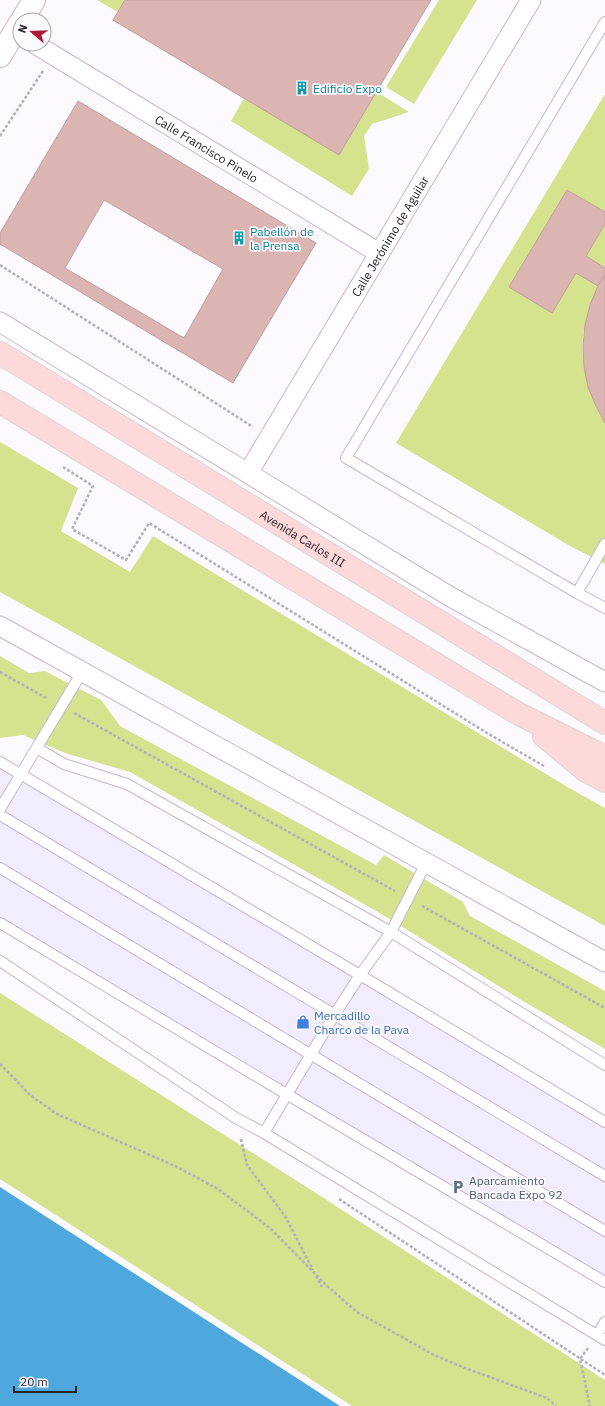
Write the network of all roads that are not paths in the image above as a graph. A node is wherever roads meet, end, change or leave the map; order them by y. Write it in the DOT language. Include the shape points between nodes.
graph roads {
  1 [pos="34,0"];
  2 [pos="532,0"];
  3 [pos="27,12"];
  4 [pos="605,22"];
  5 [pos="12,38"];
  6 [pos="49,52"];
  7 [pos="0,56"];
  8 [pos="380,253"];
  9 [pos="0,322"];
  10 [pos="0,353"];
  11 [pos="0,402"];
  12 [pos="10,412"];
  13 [pos="248,473"];
  14 [pos="605,544"];
  15 [pos="577,593"];
  16 [pos="605,608"];
  17 [pos="0,626"];
  18 [pos="82,672"];
  19 [pos="605,682"];
  20 [pos="517,713"];
  21 [pos="605,723"];
  22 [pos="37,748"];
  23 [pos="605,756"];
  24 [pos="0,762"];
  25 [pos="20,775"];
  26 [pos="605,781"];
  27 [pos="0,809"];
  28 [pos="0,815"];
  29 [pos="426,863"];
  30 [pos="0,868"];
  31 [pos="0,923"];
  32 [pos="390,932"];
  33 [pos="0,961"];
  34 [pos="605,962"];
  35 [pos="360,975"];
  36 [pos="335,1014"];
  37 [pos="310,1054"];
  38 [pos="605,1065"];
  39 [pos="288,1095"];
  40 [pos="605,1122"];
  41 [pos="264,1133"];
  42 [pos="605,1176"];
  43 [pos="605,1231"];
  44 [pos="605,1282"];
  45 [pos="605,1322"];
  46 [pos="601,1337"];
  1 -- 3 [label="street"];
  2 -- 8 [label="street, Calle Jerónimo de Aguilar"];
  4 -- 15 [label="lane" via="346,458"];
  5 -- 7 [label="street"];
  6 -- 8 [label="street, Calle Francisco Pinelo"];
  8 -- 13 [label="street, Calle Jerónimo de Aguilar"];
  9 -- 13 [label="street"];
  10 -- 21 [label="main road, Avenida Carlos III"];
  11 -- 12 [label="main road"];
  12 -- 20 [label="main road"];
  13 -- 19 [label="street" via="449,596"];
  14 -- 15 [label="lane"];
  15 -- 16 [label="lane"];
  17 -- 18 [label="street"];
  18 -- 22 [label="lane"];
  18 -- 29 [label="street"];
  20 -- 23 [label="main road"];
  20 -- 26 [label="main road" via="586,771"];
  22 -- 25 [label="lane"];
  22 -- 32 [label="lane" via="64,764 127,784"];
  24 -- 25 [label="lane"];
  25 -- 27 [label="lane"];
  25 -- 35 [label="lane"];
  28 -- 36 [label="lane"];
  29 -- 32 [label="lane"];
  29 -- 34 [label="street"];
  30 -- 37 [label="lane"];
  31 -- 39 [label="lane"];
  32 -- 35 [label="lane"];
  32 -- 38 [label="lane"];
  33 -- 41 [label="lane" via="236,1118"];
  35 -- 36 [label="lane"];
  35 -- 40 [label="lane"];
  36 -- 37 [label="lane"];
  36 -- 42 [label="lane"];
  37 -- 39 [label="lane"];
  37 -- 43 [label="lane"];
  39 -- 41 [label="lane"];
  39 -- 44 [label="lane"];
  41 -- 46 [label="lane"];
  45 -- 46 [label="lane"];
}
